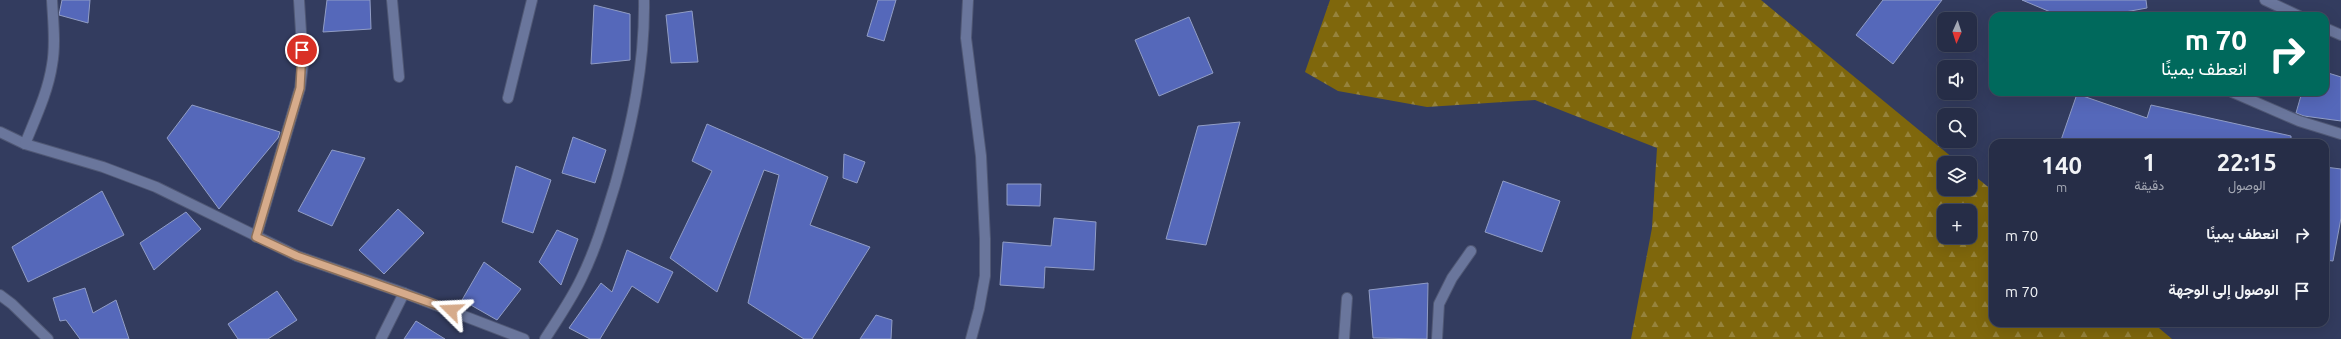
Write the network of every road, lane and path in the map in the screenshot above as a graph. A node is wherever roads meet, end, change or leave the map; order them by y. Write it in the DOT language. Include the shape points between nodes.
graph roads {
  1 [pos="52,0"];
  2 [pos="299,0"];
  3 [pos="392,0"];
  4 [pos="532,0"];
  5 [pos="644,0"];
  6 [pos="968,0"];
  7 [pos="2265,0"];
  8 [pos="2291,12"];
  9 [pos="2329,30"];
  10 [pos="2341,35"];
  11 [pos="398,77"];
  12 [pos="2241,96"];
  13 [pos="508,98"];
  14 [pos="0,132"];
  15 [pos="2341,134"];
  16 [pos="25,144"];
  17 [pos="256,237"];
  18 [pos="1471,251"];
  19 [pos="404,293"];
  20 [pos="0,295"];
  21 [pos="1347,298"];
  22 [pos="48,339"];
  23 [pos="381,339"];
  24 [pos="524,339"];
  25 [pos="545,339"];
  26 [pos="971,339"];
  27 [pos="1344,339"];
  28 [pos="1437,339"];
  1 -- 16 [label="street" via="52,65 45,92"];
  2 -- 17 [label="street" via="303,64 300,88"];
  3 -- 11 [label="street"];
  4 -- 13 [label="street"];
  5 -- 25 [label="street" via="640,78 625,149 598,240 581,280"];
  6 -- 26 [label="street" via="966,38 981,156 985,239 985,276"];
  7 -- 8 [label="street"];
  9 -- 10 [label="street"];
  12 -- 15 [label="street" via="2299,121"];
  14 -- 16 [label="street"];
  16 -- 17 [label="street" via="103,167 156,187"];
  17 -- 19 [label="street" via="297,256"];
  18 -- 28 [label="street" via="1452,278 1439,304"];
  19 -- 23 [label="street"];
  19 -- 24 [label="street"];
  20 -- 22 [label="street"];
  21 -- 27 [label="street"];
}
